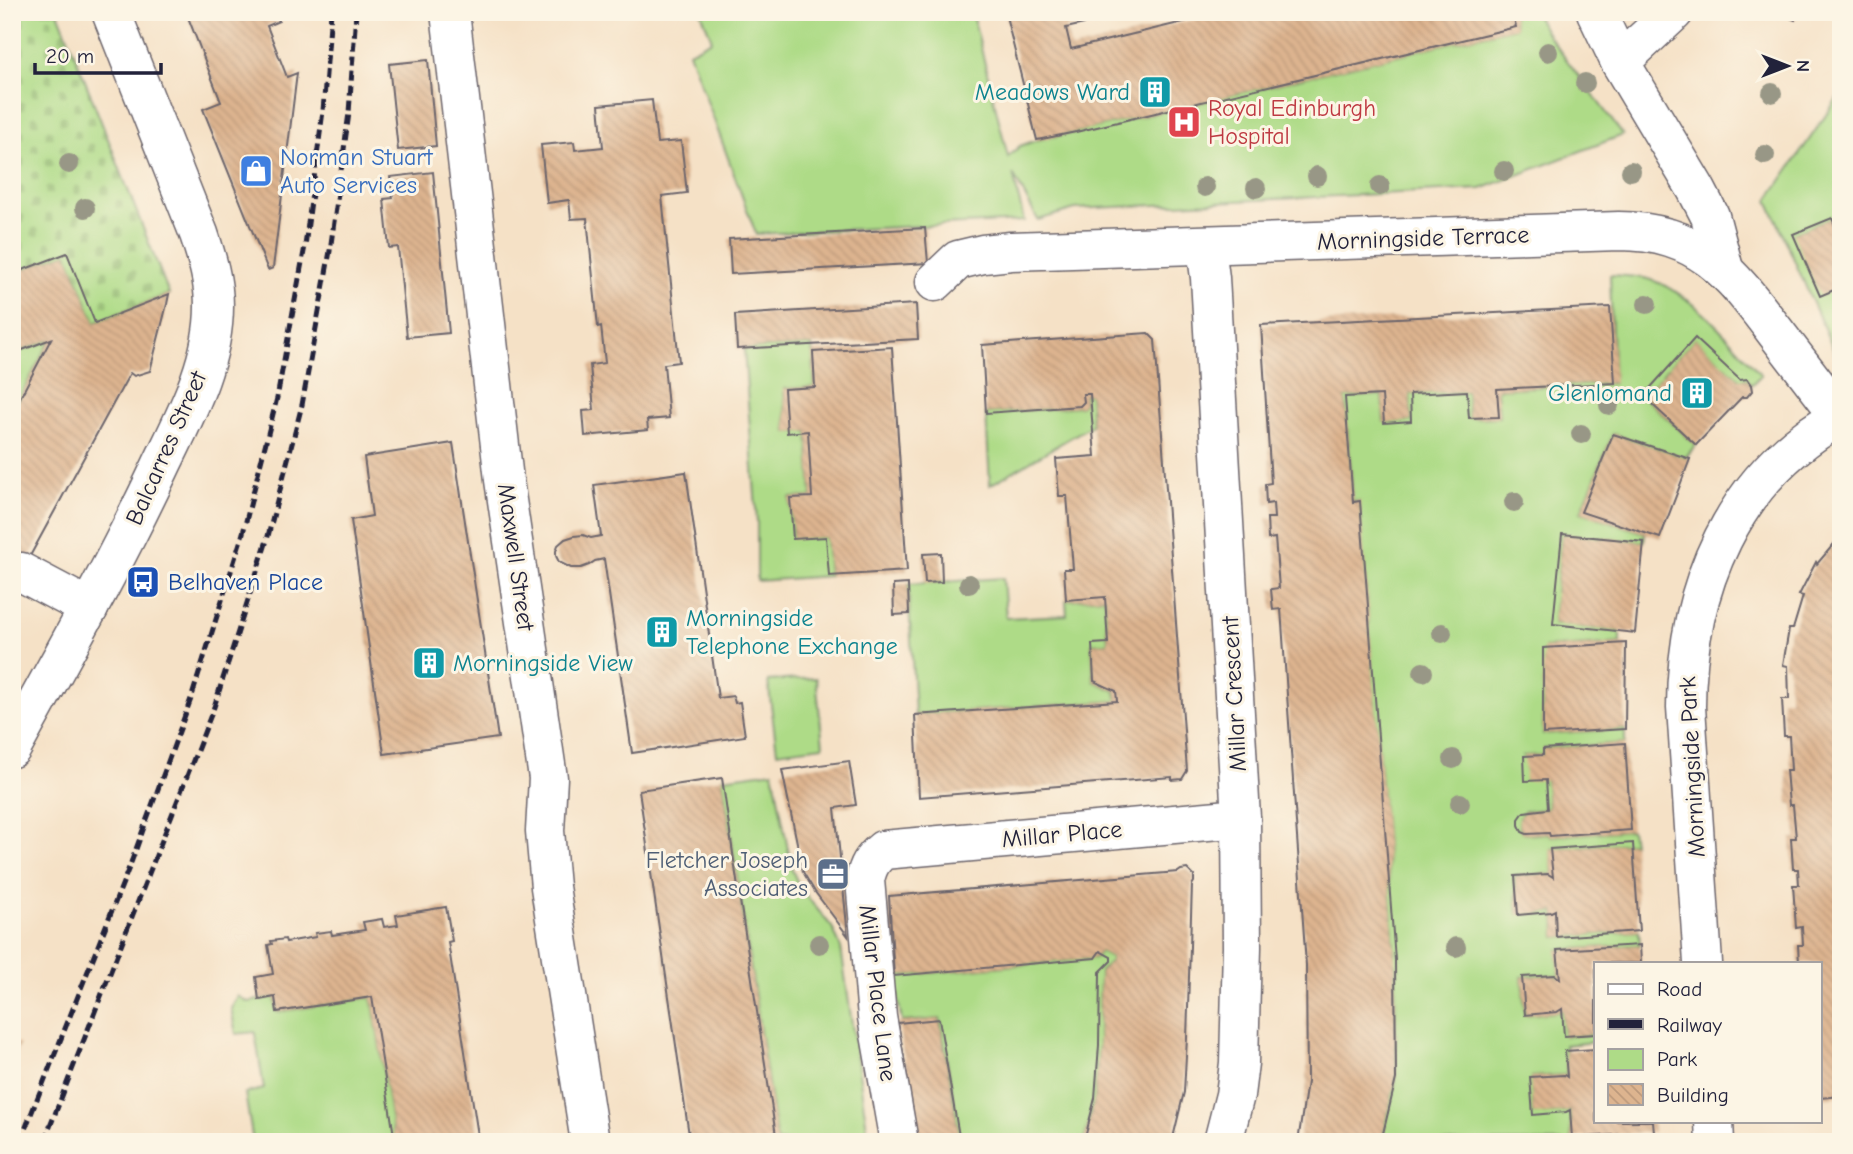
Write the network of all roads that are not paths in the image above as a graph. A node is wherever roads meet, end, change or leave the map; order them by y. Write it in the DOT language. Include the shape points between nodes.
graph roads {
  1 [pos="111,12"];
  2 [pos="450,12"];
  3 [pos="1596,12"];
  4 [pos="1610,12"];
  5 [pos="1674,12"];
  6 [pos="1620,62"];
  7 [pos="1696,189"];
  8 [pos="1669,238"];
  9 [pos="1206,246"];
  10 [pos="1724,269"];
  11 [pos="935,282"];
  12 [pos="1840,416"];
  13 [pos="21,572"];
  14 [pos="89,608"];
  15 [pos="12,748"];
  16 [pos="1241,818"];
  17 [pos="883,850"];
  18 [pos="1703,962"];
  19 [pos="1714,1122"];
  20 [pos="590,1142"];
  21 [pos="900,1142"];
  22 [pos="1223,1142"];
  23 [pos="1715,1142"];
  1 -- 14 [label="street, Balcarres Street" via="199,234 214,308 196,393"];
  2 -- 20 [label="street, Maxwell Street" via="504,480 548,778 545,831 550,887"];
  3 -- 6 [label="street"];
  4 -- 6 [label="street"];
  5 -- 6 [label="street"];
  6 -- 7 [label="street"];
  7 -- 8 [label="street" via="1693,213 1684,229"];
  7 -- 10 [label="street" via="1710,216"];
  8 -- 9 [label="street, Morningside Terrace" via="1619,231"];
  8 -- 10 [label="street, Morningside Terrace"];
  9 -- 11 [label="street, Morningside Terrace" via="984,254 958,260"];
  9 -- 16 [label="street, Millar Crescent"];
  10 -- 12 [label="street, Morningside Terrace"];
  12 -- 18 [label="street, Morningside Park" via="1793,449 1746,500 1714,557 1694,619 1686,707"];
  13 -- 14 [label="street"];
  14 -- 15 [label="street, Balcarres Street"];
  16 -- 17 [label="street, Millar Place"];
  16 -- 22 [label="street, Millar Crescent" via="1239,1063"];
  17 -- 21 [label="street, Millar Place Lane" via="870,862 865,880 877,1017"];
  19 -- 23 [label="street"];
}
